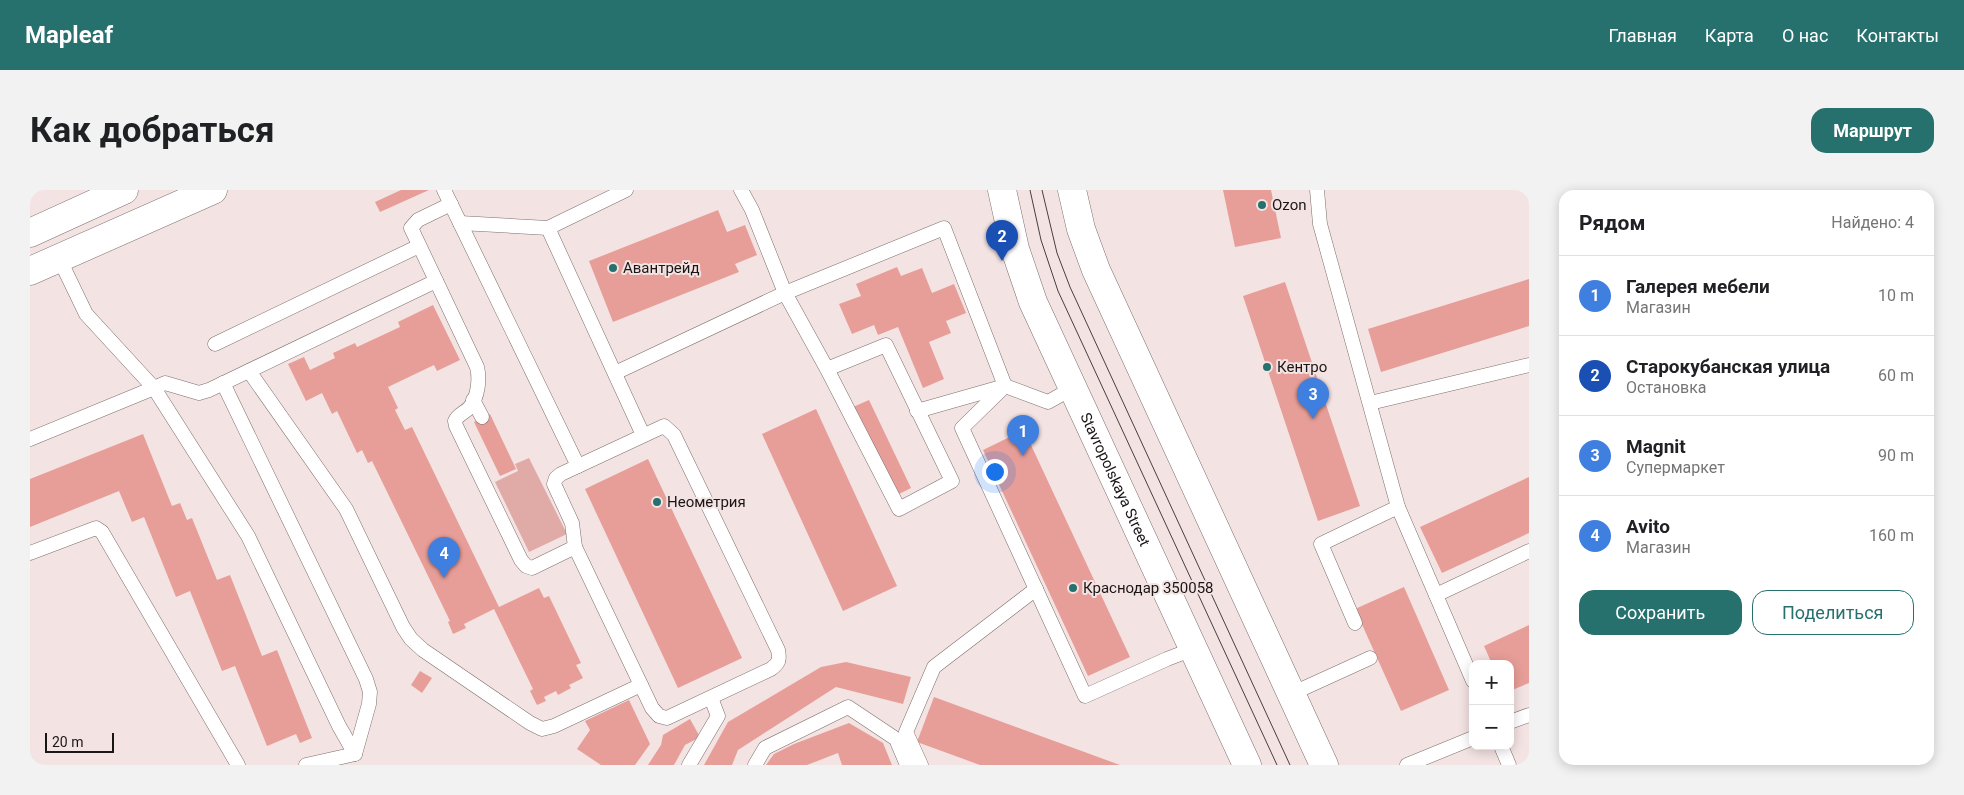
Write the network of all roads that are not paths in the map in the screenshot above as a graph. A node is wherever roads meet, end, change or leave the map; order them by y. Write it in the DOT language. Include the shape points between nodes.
graph roads {
  1 [pos="124,190"];
  2 [pos="213,190"];
  3 [pos="444,190"];
  4 [pos="626,190"];
  5 [pos="741,190"];
  6 [pos="1002,190"];
  7 [pos="1072,190"];
  8 [pos="1317,190"];
  9 [pos="451,204"];
  10 [pos="460,223"];
  11 [pos="548,228"];
  12 [pos="30,233"];
  13 [pos="419,246"];
  14 [pos="59,258"];
  15 [pos="30,271"];
  16 [pos="436,281"];
  17 [pos="785,293"];
  18 [pos="215,344"];
  19 [pos="1529,365"];
  20 [pos="827,368"];
  21 [pos="249,371"];
  22 [pos="615,373"];
  23 [pos="223,384"];
  24 [pos="1006,386"];
  25 [pos="154,388"];
  26 [pos="1073,388"];
  27 [pos="473,400"];
  28 [pos="1370,403"];
  29 [pos="917,411"];
  30 [pos="482,418"];
  31 [pos="643,435"];
  32 [pos="30,440"];
  33 [pos="578,466"];
  34 [pos="1398,507"];
  35 [pos="575,547"];
  36 [pos="1529,551"];
  37 [pos="30,553"];
  38 [pos="1036,589"];
  39 [pos="1436,595"];
  40 [pos="1354,623"];
  41 [pos="1193,649"];
  42 [pos="1370,658"];
  43 [pos="1469,671"];
  44 [pos="641,685"];
  45 [pos="1291,694"];
  46 [pos="710,698"];
  47 [pos="1529,715"];
  48 [pos="1514,721"];
  49 [pos="1469,740"];
  50 [pos="1503,750"];
  51 [pos="355,754"];
  52 [pos="238,765"];
  53 [pos="306,765"];
  54 [pos="690,765"];
  55 [pos="755,765"];
  56 [pos="907,765"];
  57 [pos="921,765"];
  58 [pos="1247,765"];
  59 [pos="1324,765"];
  60 [pos="1407,765"];
  61 [pos="1509,765"];
  1 -- 12 [label="main road"];
  2 -- 14 [label="main road"];
  3 -- 9 [label="lane"];
  4 -- 11 [label="lane"];
  5 -- 17 [label="lane"];
  6 -- 26 [label="main road, Stavropolskaya Street" via="1015,250 1033,302"];
  7 -- 45 [label="main road" via="1081,229 1096,270"];
  8 -- 28 [label="lane" via="1320,224"];
  9 -- 10 [label="lane"];
  9 -- 13 [label="lane" via="414,222 411,228"];
  10 -- 11 [label="lane"];
  10 -- 33 [label="lane"];
  11 -- 22 [label="lane"];
  13 -- 16 [label="lane"];
  13 -- 18 [label="lane"];
  14 -- 15 [label="main road"];
  14 -- 25 [label="lane" via="86,314"];
  16 -- 21 [label="lane" via="294,356"];
  16 -- 27 [label="lane" via="480,376"];
  17 -- 20 [label="lane"];
  17 -- 22 [label="lane"];
  17 -- 24 [label="lane" via="944,228"];
  19 -- 28 [label="lane"];
  20 -- 29 [label="lane" via="886,345"];
  20 -- 29 [label="lane" via="899,509 952,481"];
  21 -- 23 [label="lane"];
  21 -- 44 [label="lane" via="346,509 403,627 423,650 530,724 542,728 554,726"];
  22 -- 31 [label="lane"];
  23 -- 25 [label="lane" via="199,393 165,383"];
  23 -- 51 [label="lane" via="366,679 369,704"];
  24 -- 26 [label="lane" via="1048,402"];
  24 -- 29 [label="lane"];
  24 -- 38 [label="lane" via="962,428"];
  25 -- 32 [label="lane"];
  25 -- 51 [label="lane" via="248,536"];
  26 -- 41 [label="main road, Stavropolskaya Street"];
  27 -- 30 [label="lane"];
  27 -- 35 [label="lane" via="470,408 455,421 521,560 532,568"];
  28 -- 34 [label="lane"];
  31 -- 33 [label="lane"];
  31 -- 46 [label="lane" via="664,426 674,435 778,650 780,658 777,665"];
  33 -- 35 [label="lane" via="556,478 554,484 572,523"];
  34 -- 39 [label="lane"];
  34 -- 40 [label="lane" via="1321,544"];
  35 -- 44 [label="lane"];
  36 -- 39 [label="lane"];
  37 -- 52 [label="lane" via="88,530 96,528 102,532"];
  38 -- 41 [label="lane" via="1085,696"];
  38 -- 57 [label="lane" via="934,667 906,732"];
  39 -- 43 [label="lane"];
  41 -- 58 [label="main road, Stavropolskaya Street"];
  42 -- 45 [label="lane"];
  44 -- 46 [label="lane" via="658,716 667,718"];
  45 -- 59 [label="main road"];
  46 -- 54 [label="lane" via="718,716"];
  47 -- 48 [label="lane"];
  49 -- 60 [label="lane"];
  50 -- 61 [label="lane"];
  51 -- 53 [label="lane"];
  55 -- 56 [label="lane" via="765,748 848,706 896,739"];
}
